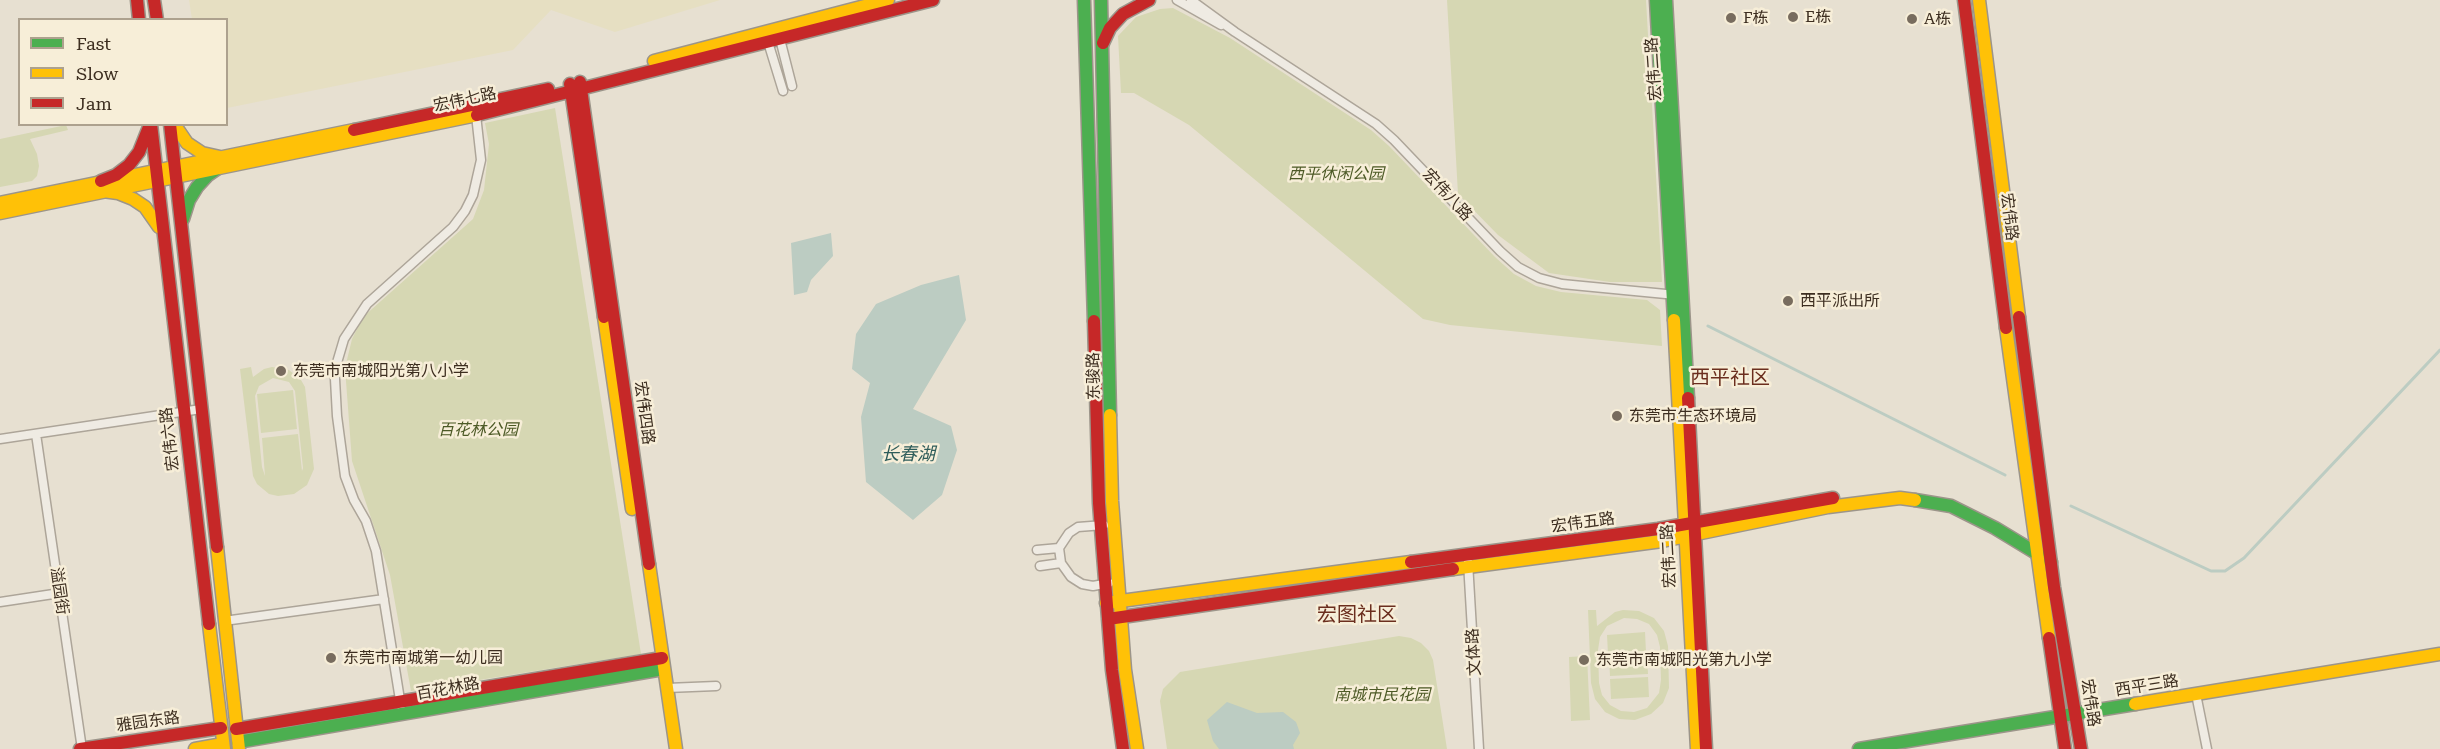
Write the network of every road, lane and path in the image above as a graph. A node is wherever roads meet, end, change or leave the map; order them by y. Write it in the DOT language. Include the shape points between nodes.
graph roads {
  1 [pos="137,0"];
  2 [pos="154,0"];
  3 [pos="888,0"];
  4 [pos="933,0"];
  5 [pos="1075,0"];
  6 [pos="1084,0"];
  7 [pos="1101,0"];
  8 [pos="1149,0"];
  9 [pos="1177,0"];
  10 [pos="1191,0"];
  11 [pos="1656,0"];
  12 [pos="1666,0"];
  13 [pos="1964,0"];
  14 [pos="1979,0"];
  15 [pos="140,18"];
  16 [pos="157,18"];
  17 [pos="1085,22"];
  18 [pos="1235,32"];
  19 [pos="774,40"];
  20 [pos="1102,44"];
  21 [pos="575,86"];
  22 [pos="792,86"];
  23 [pos="783,91"];
  24 [pos="476,116"];
  25 [pos="149,126"];
  26 [pos="150,126"];
  27 [pos="172,126"];
  28 [pos="174,126"];
  29 [pos="220,162"];
  30 [pos="175,171"];
  31 [pos="156,175"];
  32 [pos="102,186"];
  33 [pos="0,202"];
  34 [pos="0,213"];
  35 [pos="182,230"];
  36 [pos="162,232"];
  37 [pos="1677,295"];
  38 [pos="201,409"];
  39 [pos="183,412"];
  40 [pos="36,434"];
  41 [pos="0,439"];
  42 [pos="1114,524"];
  43 [pos="1101,525"];
  44 [pos="1690,530"];
  45 [pos="1059,548"];
  46 [pos="1037,550"];
  47 [pos="2044,553"];
  48 [pos="1468,561"];
  49 [pos="1061,563"];
  50 [pos="1040,566"];
  51 [pos="1118,581"];
  52 [pos="1105,584"];
  53 [pos="60,593"];
  54 [pos="384,599"];
  55 [pos="1120,601"];
  56 [pos="0,602"];
  57 [pos="1107,603"];
  58 [pos="1121,617"];
  59 [pos="1108,619"];
  60 [pos="224,621"];
  61 [pos="2440,654"];
  62 [pos="659,664"];
  63 [pos="716,686"];
  64 [pos="667,688"];
  65 [pos="2196,694"];
  66 [pos="401,708"];
  67 [pos="2075,714"];
  68 [pos="2061,716"];
  69 [pos="221,728"];
  70 [pos="236,729"];
  71 [pos="238,746"];
  72 [pos="224,747"];
  73 [pos="81,749"];
  74 [pos="195,749"];
  75 [pos="668,749"];
  76 [pos="676,749"];
  77 [pos="1123,749"];
  78 [pos="1137,749"];
  79 [pos="1479,749"];
  80 [pos="1697,749"];
  81 [pos="1706,749"];
  82 [pos="1859,749"];
  83 [pos="2065,749"];
  84 [pos="2080,749"];
  85 [pos="2207,749"];
  1 -- 15 [label="street"];
  2 -- 16 [label="street"];
  3 -- 21 [label="street, 宏伟七路"];
  4 -- 19 [label="street, 宏伟七路"];
  5 -- 17 [label="street"];
  6 -- 17 [label="street, 东骏路"];
  7 -- 20 [label="street, 东骏路"];
  8 -- 20 [label="street" via="1122,14"];
  9 -- 18 [label="street, 宏伟八路"];
  10 -- 18 [label="street, 宏伟八路"];
  11 -- 37 [label="street, 宏伟二路"];
  12 -- 37 [label="street, 宏伟二路"];
  13 -- 47 [label="street, 宏伟路" via="2031,521"];
  14 -- 47 [label="street, 宏伟路" via="2046,519"];
  17 -- 43 [label="street, 东骏路"];
  18 -- 37 [label="street, 宏伟八路" via="1376,124 1500,252 1528,273 1562,284"];
  19 -- 21 [label="street, 宏伟七路"];
  19 -- 22 [label="street"];
  19 -- 23 [label="street"];
  20 -- 42 [label="street, 东骏路"];
  21 -- 24 [label="street, 宏伟七路"];
  21 -- 29 [label="street, 宏伟七路"];
  21 -- 62 [label="street, 宏伟四路"];
  24 -- 29 [label="street, 宏伟七路"];
  24 -- 54 [label="street" via="481,160 465,212 367,304 347,333 336,366 337,416 345,476 376,551"];
  25 -- 32 [label="street" via="129,165"];
  26 -- 31 [label="street, 宏伟六路"];
  27 -- 30 [label="street, 宏伟六路"];
  28 -- 29 [label="street" via="187,143"];
  29 -- 30 [label="street, 宏伟七路"];
  29 -- 35 [label="street" via="197,186"];
  30 -- 31 [label="street, 宏伟七路"];
  30 -- 35 [label="street, 宏伟六路"];
  31 -- 32 [label="street, 宏伟七路"];
  31 -- 36 [label="street, 宏伟六路"];
  32 -- 33 [label="street, 宏伟七路"];
  32 -- 34 [label="street, 宏伟七路"];
  32 -- 36 [label="street" via="139,203"];
  35 -- 38 [label="street, 宏伟六路"];
  36 -- 39 [label="street, 宏伟六路"];
  37 -- 44 [label="street, 宏伟二路"];
  38 -- 39 [label="street"];
  38 -- 60 [label="street, 宏伟六路"];
  39 -- 40 [label="street"];
  39 -- 69 [label="street, 宏伟六路"];
  40 -- 41 [label="street"];
  40 -- 53 [label="street, 溢园街"];
  42 -- 43 [label="street"];
  42 -- 51 [label="street, 东骏路"];
  43 -- 45 [label="street" via="1078,527"];
  43 -- 52 [label="street, 东骏路"];
  44 -- 47 [label="street, 宏伟五路" via="1836,497 1901,491 1931,493 1954,500 1998,520"];
  44 -- 48 [label="street, 宏伟五路"];
  44 -- 80 [label="street, 宏伟二路"];
  44 -- 81 [label="street, 宏伟二路"];
  45 -- 46 [label="street"];
  45 -- 49 [label="street"];
  47 -- 67 [label="street, 宏伟路"];
  47 -- 68 [label="street, 宏伟路"];
  48 -- 55 [label="street, 宏伟五路"];
  48 -- 58 [label="street, 宏伟五路"];
  48 -- 79 [label="street, 文体路"];
  49 -- 50 [label="street"];
  49 -- 52 [label="street" via="1082,584"];
  51 -- 52 [label="street"];
  51 -- 55 [label="street, 东骏路"];
  52 -- 57 [label="street, 东骏路"];
  53 -- 56 [label="street"];
  53 -- 73 [label="street, 溢园街"];
  54 -- 60 [label="street"];
  54 -- 66 [label="street"];
  55 -- 57 [label="street, 宏伟五路"];
  55 -- 58 [label="street, 东骏路"];
  57 -- 59 [label="street, 东骏路"];
  58 -- 59 [label="street"];
  58 -- 78 [label="street, 东骏路"];
  59 -- 77 [label="street, 东骏路"];
  60 -- 70 [label="street, 宏伟六路"];
  61 -- 65 [label="street, 西平三路"];
  62 -- 64 [label="street, 宏伟四路"];
  62 -- 66 [label="street, 百花林路"];
  62 -- 75 [label="street, 宏伟四路"];
  63 -- 64 [label="street"];
  64 -- 76 [label="street, 宏伟四路"];
  65 -- 67 [label="street, 西平三路"];
  65 -- 85 [label="street"];
  66 -- 70 [label="street, 百花林路"];
  66 -- 71 [label="street, 百花林路"];
  67 -- 68 [label="street, 西平三路"];
  67 -- 84 [label="street, 宏伟路"];
  68 -- 82 [label="street, 西平三路"];
  68 -- 83 [label="street, 宏伟路"];
  69 -- 72 [label="street, 宏伟六路"];
  69 -- 73 [label="street, 雅园东路"];
  70 -- 71 [label="street, 宏伟六路"];
  72 -- 74 [label="street"];
}
